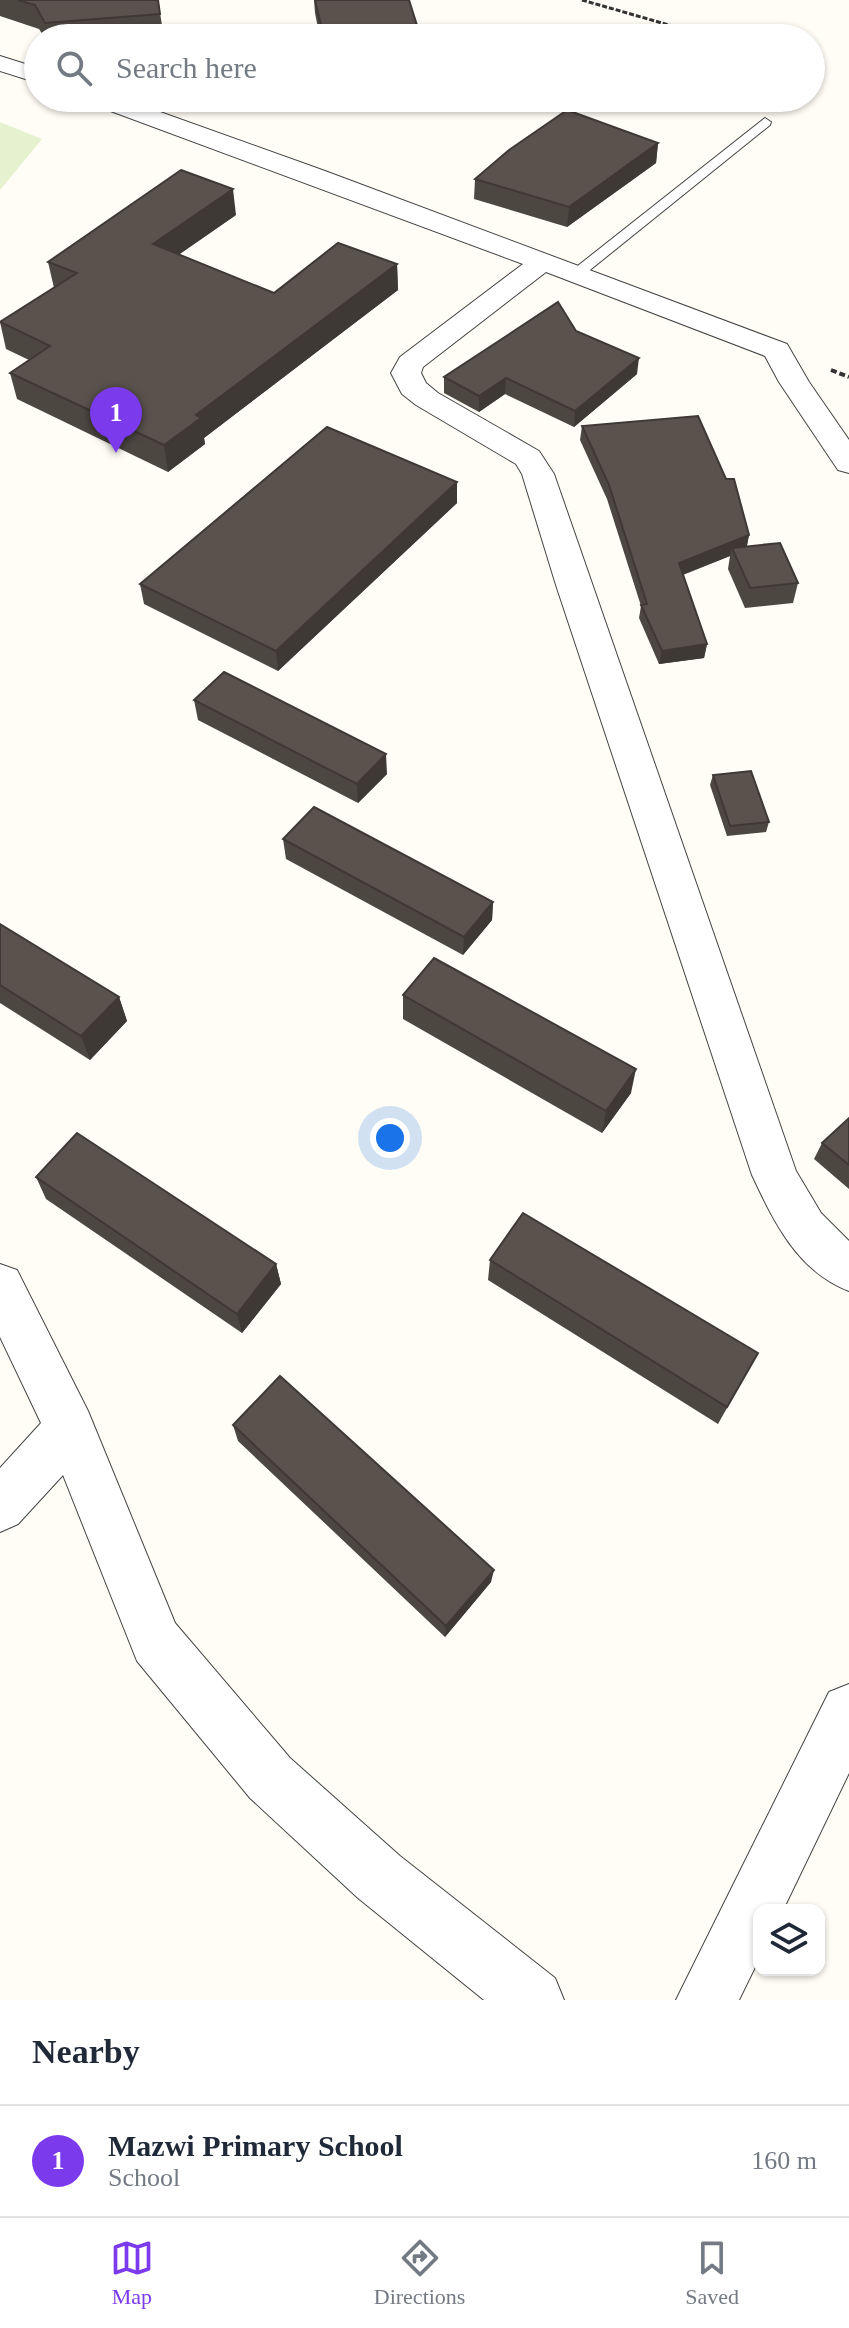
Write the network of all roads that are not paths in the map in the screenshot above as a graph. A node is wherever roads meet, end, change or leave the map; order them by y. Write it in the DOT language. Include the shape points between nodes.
graph roads {
  1 [pos="0,63"];
  2 [pos="24,71"];
  3 [pos="137,112"];
  4 [pos="765,122"];
  5 [pos="558,269"];
  6 [pos="849,463"];
  7 [pos="849,1269"];
  8 [pos="0,1286"];
  9 [pos="70,1429"];
  10 [pos="0,1506"];
  11 [pos="849,1712"];
  12 [pos="533,2000"];
  13 [pos="707,2000"];
  1 -- 2 [label="street"];
  3 -- 5 [label="street"];
  4 -- 5 [label="lane"];
  5 -- 6 [label="street" via="777,350"];
  5 -- 7 [label="street" via="410,363 406,373 427,399 528,458 538,474 775,1175 797,1221"];
  8 -- 9 [label="street"];
  9 -- 10 [label="street"];
  9 -- 12 [label="street" via="156,1642 270,1778 379,1877"];
  11 -- 13 [label="street"];
}
